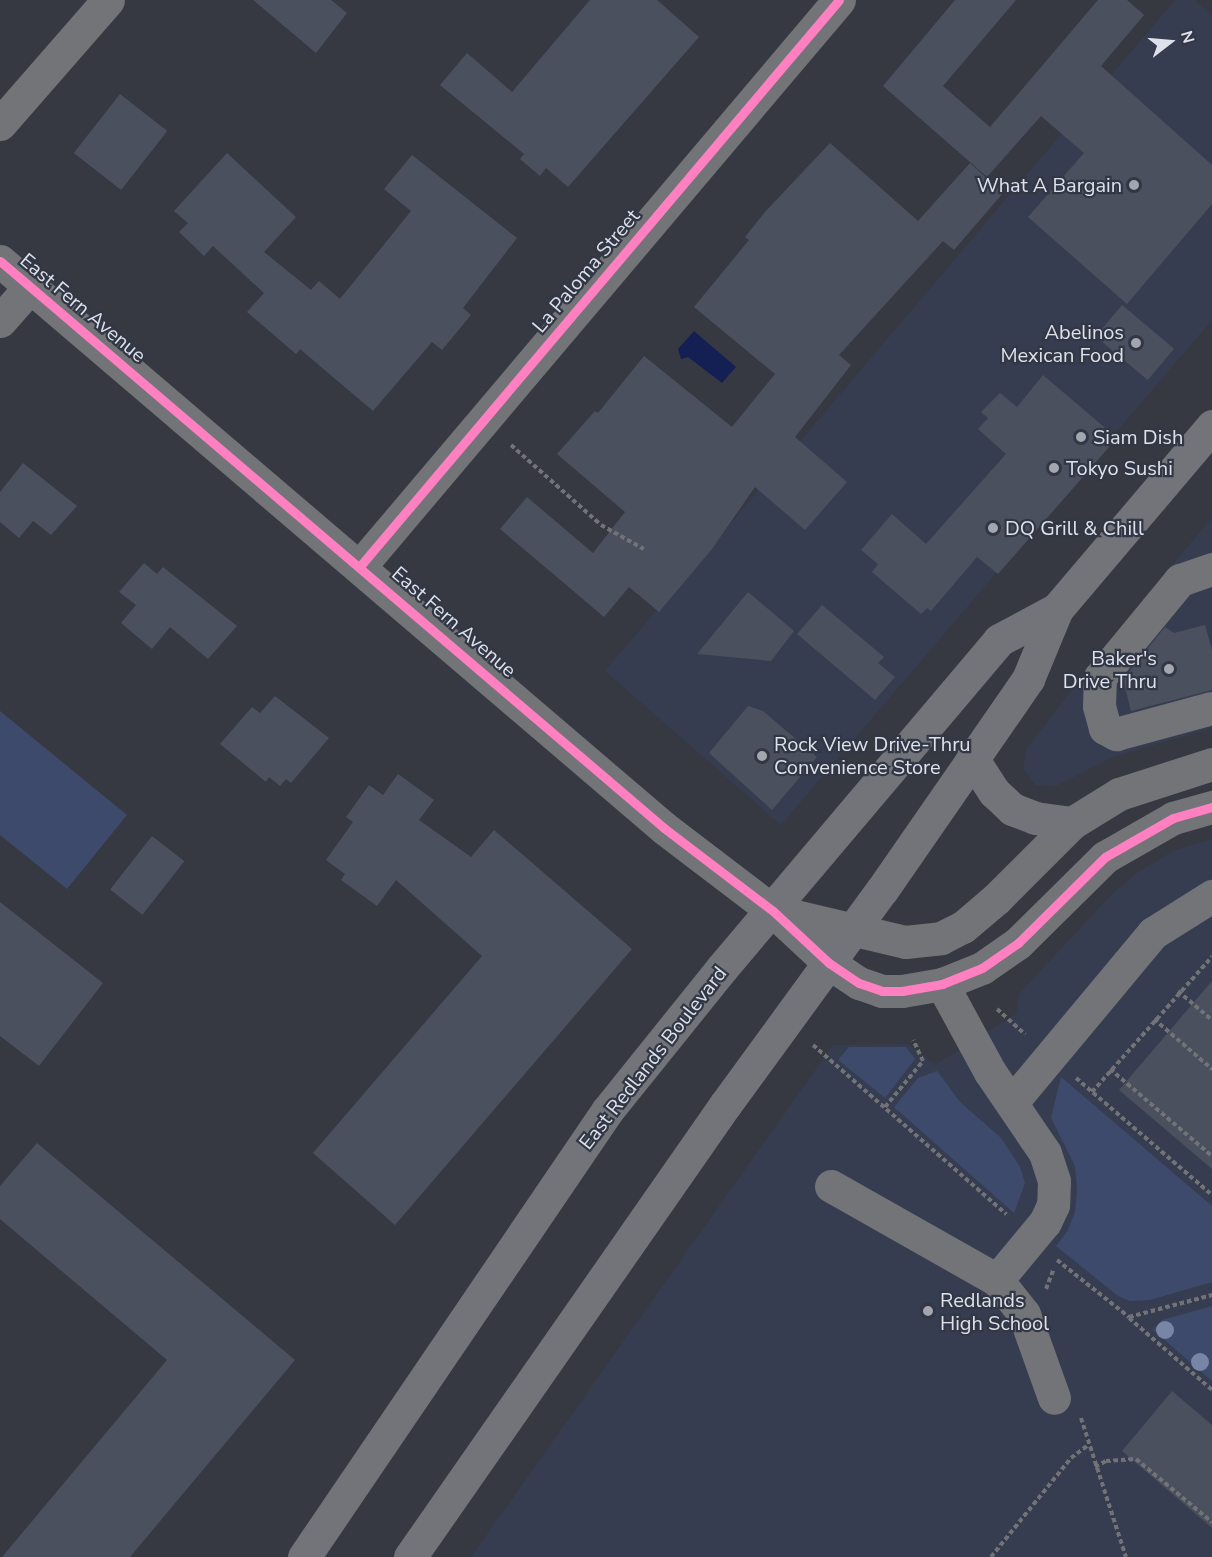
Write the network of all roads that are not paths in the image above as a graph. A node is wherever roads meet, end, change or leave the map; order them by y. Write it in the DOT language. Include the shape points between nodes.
graph roads {
  1 [pos="108,0"];
  2 [pos="839,0"];
  3 [pos="0,124"];
  4 [pos="10,276"];
  5 [pos="0,321"];
  6 [pos="1212,426"];
  7 [pos="360,565"];
  8 [pos="1212,569"];
  9 [pos="1057,609"];
  10 [pos="1212,708"];
  11 [pos="972,758"];
  12 [pos="1212,764"];
  13 [pos="1212,807"];
  14 [pos="1072,823"];
  15 [pos="1212,896"];
  16 [pos="773,910"];
  17 [pos="853,928"];
  18 [pos="829,963"];
  19 [pos="942,984"];
  20 [pos="1013,1101"];
  21 [pos="831,1186"];
  22 [pos="997,1280"];
  23 [pos="1054,1398"];
  24 [pos="304,1557"];
  25 [pos="410,1557"];
  1 -- 3 [label="street"];
  2 -- 7 [label="street, La Paloma Street"];
  4 -- 5 [label="street"];
  4 -- 7 [label="street, East Fern Avenue"];
  6 -- 9 [label="main road, East Redlands Boulevard"];
  7 -- 16 [label="street, East Fern Avenue" via="664,828"];
  8 -- 10 [label="street" via="1180,580 1100,677 1099,706 1105,728 1116,734"];
  9 -- 11 [label="main road, East Redlands Boulevard" via="1028,679"];
  9 -- 16 [label="main road, East Redlands Boulevard" via="999,640"];
  11 -- 14 [label="main road" via="994,792 1012,809 1035,818"];
  11 -- 17 [label="main road, East Redlands Boulevard"];
  12 -- 14 [label="street" via="1119,794"];
  13 -- 19 [label="street, East Fern Avenue" via="1173,818 1139,835 1079,880 1001,958"];
  14 -- 17 [label="street" via="963,927 940,938 905,942"];
  15 -- 20 [label="street" via="1153,933"];
  16 -- 17 [label="street"];
  16 -- 18 [label="street, East Fern Avenue"];
  16 -- 24 [label="main road, East Redlands Boulevard" via="607,1111"];
  17 -- 18 [label="main road, East Redlands Boulevard"];
  18 -- 19 [label="street, East Fern Avenue" via="859,983 882,991"];
  18 -- 25 [label="main road, East Redlands Boulevard" via="725,1105"];
  19 -- 20 [label="street" via="990,1072"];
  20 -- 22 [label="street" via="1045,1153 1054,1181 1053,1205 1034,1238"];
  21 -- 22 [label="street"];
  22 -- 23 [label="street" via="1024,1314"];
}
